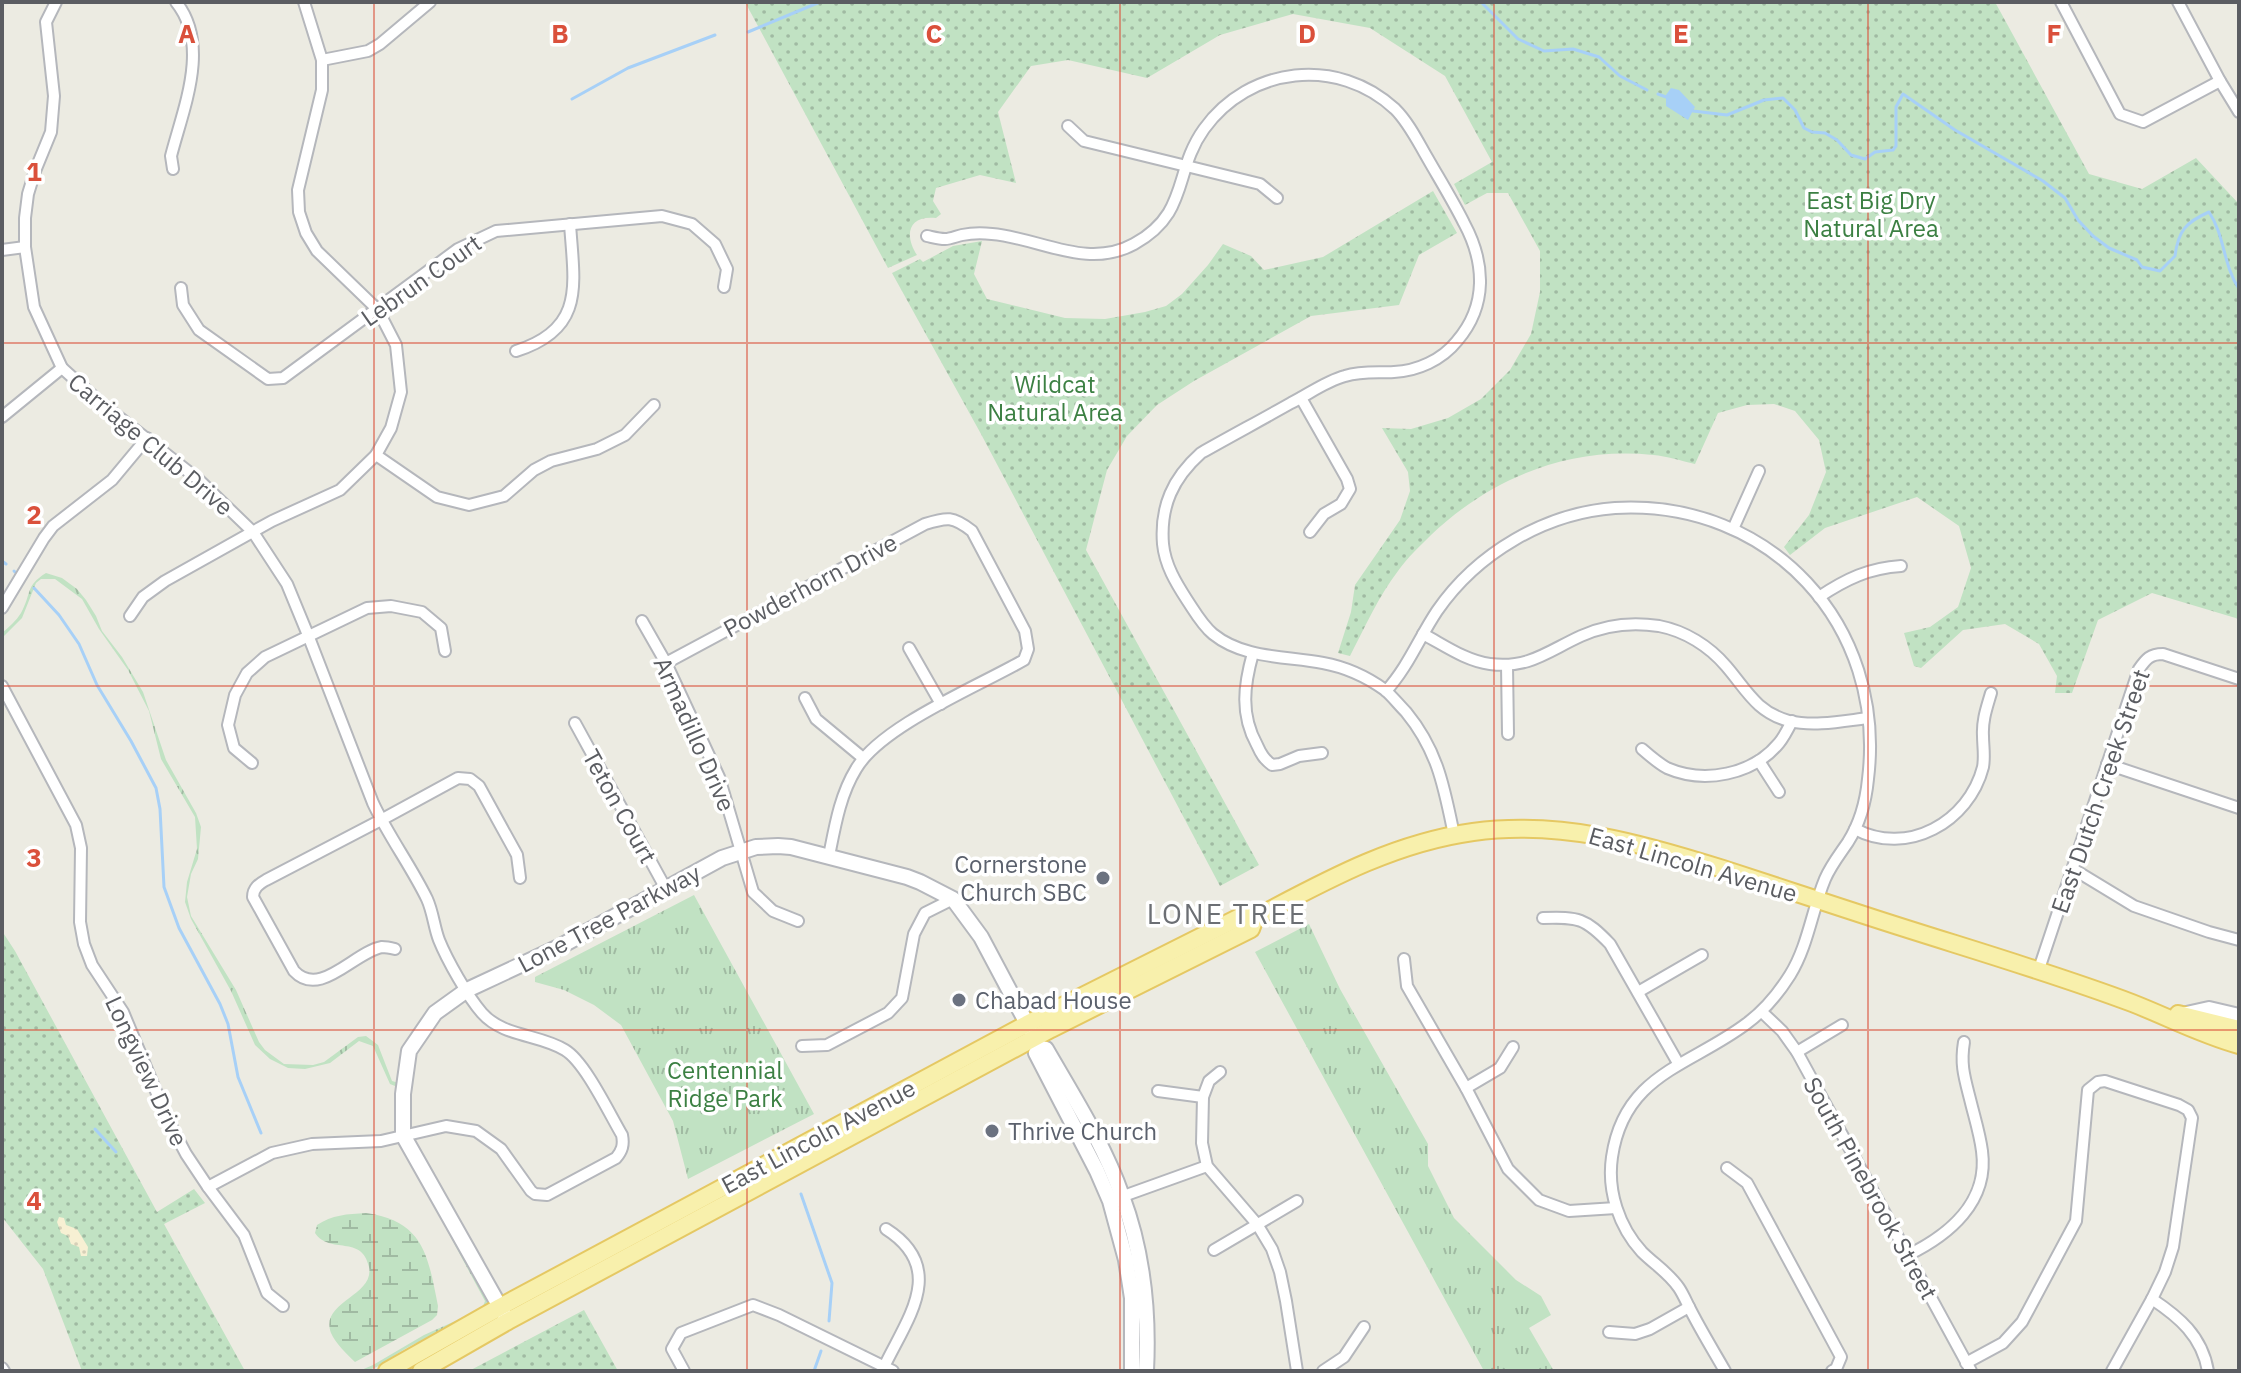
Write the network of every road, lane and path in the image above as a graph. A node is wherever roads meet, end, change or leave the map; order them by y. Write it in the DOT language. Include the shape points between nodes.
graph roads {
  1 [pos="56,2"];
  2 [pos="176,2"];
  3 [pos="304,2"];
  4 [pos="430,2"];
  5 [pos="2061,2"];
  6 [pos="2178,2"];
  7 [pos="322,60"];
  8 [pos="2220,81"];
  9 [pos="2239,112"];
  10 [pos="1068,126"];
  11 [pos="1187,166"];
  12 [pos="173,169"];
  13 [pos="1277,198"];
  14 [pos="570,224"];
  15 [pos="927,236"];
  16 [pos="25,247"];
  17 [pos="2,250"];
  18 [pos="724,287"];
  19 [pos="181,288"];
  20 [pos="378,310"];
  21 [pos="516,351"];
  22 [pos="62,368"];
  23 [pos="1301,398"];
  24 [pos="654,405"];
  25 [pos="2,417"];
  26 [pos="147,438"];
  27 [pos="376,455"];
  28 [pos="1759,471"];
  29 [pos="1733,529"];
  30 [pos="253,532"];
  31 [pos="1310,532"];
  32 [pos="1901,566"];
  33 [pos="1819,597"];
  34 [pos="2,608"];
  35 [pos="130,616"];
  36 [pos="642,621"];
  37 [pos="1423,634"];
  38 [pos="308,635"];
  39 [pos="909,648"];
  40 [pos="445,651"];
  41 [pos="1253,653"];
  42 [pos="666,663"];
  43 [pos="1507,665"];
  44 [pos="2239,679"];
  45 [pos="2,686"];
  46 [pos="1386,691"];
  47 [pos="1991,693"];
  48 [pos="805,698"];
  49 [pos="941,704"];
  50 [pos="1868,718"];
  51 [pos="1792,721"];
  52 [pos="575,723"];
  53 [pos="1508,734"];
  54 [pos="1642,749"];
  55 [pos="1322,753"];
  56 [pos="863,758"];
  57 [pos="1759,761"];
  58 [pos="252,763"];
  59 [pos="2107,764"];
  60 [pos="1779,792"];
  61 [pos="2239,808"];
  62 [pos="381,820"];
  63 [pos="1855,829"];
  64 [pos="1454,835"];
  65 [pos="742,850"];
  66 [pos="829,856"];
  67 [pos="2073,869"];
  68 [pos="520,878"];
  69 [pos="666,889"];
  70 [pos="953,899"];
  71 [pos="1817,900"];
  72 [pos="1543,918"];
  73 [pos="798,921"];
  74 [pos="2239,940"];
  75 [pos="395,949"];
  76 [pos="1702,955"];
  77 [pos="1404,959"];
  78 [pos="2038,972"];
  79 [pos="467,990"];
  80 [pos="1638,992"];
  81 [pos="2132,1003"];
  82 [pos="1762,1012"];
  83 [pos="2182,1015"];
  84 [pos="2239,1016"];
  85 [pos="1842,1025"];
  86 [pos="2239,1029"];
  87 [pos="1033,1037"];
  88 [pos="1964,1042"];
  89 [pos="2239,1045"];
  90 [pos="802,1046"];
  91 [pos="1513,1047"];
  92 [pos="1797,1052"];
  93 [pos="1678,1063"];
  94 [pos="1220,1072"];
  95 [pos="1466,1088"];
  96 [pos="1158,1091"];
  97 [pos="1203,1097"];
  98 [pos="403,1135"];
  99 [pos="1207,1166"];
  100 [pos="1727,1168"];
  101 [pos="208,1187"];
  102 [pos="1116,1198"];
  103 [pos="1297,1201"];
  104 [pos="1616,1208"];
  105 [pos="1257,1224"];
  106 [pos="886,1229"];
  107 [pos="1214,1250"];
  108 [pos="1908,1255"];
  109 [pos="2152,1299"];
  110 [pos="283,1306"];
  111 [pos="1689,1307"];
  112 [pos="504,1314"];
  113 [pos="1364,1327"];
  114 [pos="1609,1332"];
  115 [pos="1969,1367"];
  116 [pos="887,1369"];
  117 [pos="387,1371"];
  118 [pos="421,1371"];
  119 [pos="684,1371"];
  120 [pos="1132,1371"];
  121 [pos="1146,1371"];
  122 [pos="1297,1371"];
  123 [pos="1323,1371"];
  124 [pos="1725,1371"];
  125 [pos="1832,1371"];
  126 [pos="2112,1371"];
  127 [pos="2208,1371"];
  1 -- 16 [label="street, Carriage Club Drive" via="46,22 54,111 28,194"];
  2 -- 12 [label="street" via="193,42"];
  3 -- 7 [label="street"];
  4 -- 7 [label="street" via="368,51"];
  5 -- 8 [label="street" via="2120,114 2143,122"];
  6 -- 8 [label="street"];
  7 -- 20 [label="street" via="322,90 298,190 299,212 317,251"];
  8 -- 9 [label="street"];
  10 -- 11 [label="street" via="1084,141"];
  11 -- 13 [label="street" via="1260,184"];
  11 -- 15 [label="street" via="1177,199 1159,226 1117,252 1083,254 994,234"];
  11 -- 23 [label="street" via="1205,127 1250,87 1292,74 1332,76 1367,89 1396,111 1468,230 1481,282 1474,312 1457,342 1430,363 1345,376"];
  14 -- 18 [label="street, Lebrun Court" via="662,216 692,224 715,244 727,269"];
  14 -- 20 [label="street, Lebrun Court" via="496,231 458,249"];
  14 -- 21 [label="street" via="574,285 568,313 538,345"];
  16 -- 17 [label="street"];
  16 -- 22 [label="street, Carriage Club Drive" via="34,307"];
  19 -- 20 [label="street, Lebrun Court" via="183,305 199,330 268,379 283,378"];
  20 -- 27 [label="street" via="396,345 401,392"];
  22 -- 25 [label="street"];
  22 -- 26 [label="street, Carriage Club Drive"];
  23 -- 31 [label="street" via="1350,489"];
  23 -- 41 [label="street" via="1201,453 1177,479 1163,515 1169,566 1199,620 1224,642"];
  24 -- 27 [label="street" via="625,435 551,461 504,496 469,505 437,497"];
  26 -- 30 [label="street, Carriage Club Drive"];
  26 -- 34 [label="street" via="112,480 53,526"];
  27 -- 30 [label="street" via="340,490"];
  28 -- 29 [label="street"];
  29 -- 33 [label="street" via="1779,557"];
  29 -- 37 [label="street" via="1672,510 1642,507 1549,522 1474,568"];
  30 -- 35 [label="street" via="165,581 143,597"];
  30 -- 38 [label="street, Carriage Club Drive" via="287,584"];
  32 -- 33 [label="street" via="1852,576"];
  33 -- 50 [label="street" via="1851,650 1864,683"];
  36 -- 42 [label="street, Armadillo Drive"];
  37 -- 43 [label="street" via="1474,660"];
  37 -- 46 [label="street"];
  38 -- 40 [label="street" via="367,608 391,606 422,612 441,628"];
  38 -- 58 [label="street" via="265,657 247,673 235,695 228,725 234,748"];
  38 -- 62 [label="street, Carriage Club Drive"];
  39 -- 49 [label="street"];
  41 -- 46 [label="street" via="1326,663"];
  41 -- 55 [label="street" via="1244,704 1250,733 1264,759 1272,765"];
  42 -- 49 [label="street, Powderhorn Drive" via="925,524 958,520 972,531 1025,631 1028,649 1024,660"];
  42 -- 65 [label="street, Armadillo Drive" via="719,777"];
  43 -- 51 [label="street" via="1543,657 1601,628 1659,626 1705,646 1748,696 1775,716"];
  43 -- 53 [label="street"];
  44 -- 59 [label="street, East Dutch Creek Street" via="2163,654 2146,659"];
  45 -- 101 [label="street, Longview Drive" via="76,825 81,848 80,922 92,965 123,1012 168,1120"];
  46 -- 64 [label="street" via="1416,724 1435,756"];
  47 -- 63 [label="street" via="1983,718 1983,767 1960,810 1914,837 1889,840"];
  48 -- 56 [label="street" via="816,719"];
  49 -- 56 [label="street"];
  50 -- 51 [label="street" via="1823,724"];
  50 -- 63 [label="street" via="1868,780"];
  51 -- 57 [label="street"];
  52 -- 69 [label="street, Teton Court"];
  54 -- 57 [label="street" via="1667,768 1697,776 1729,774"];
  56 -- 66 [label="street" via="842,797"];
  57 -- 60 [label="street"];
  59 -- 61 [label="street"];
  59 -- 67 [label="street, East Dutch Creek Street"];
  62 -- 68 [label="street" via="458,778 470,779 517,855"];
  62 -- 75 [label="street" via="257,885 253,897 303,979 324,977 381,947"];
  62 -- 79 [label="street, Carriage Club Drive" via="428,901 439,940"];
  63 -- 71 [label="street"];
  64 -- 71 [label="main road, East Lincoln Avenue" via="1523,828 1585,832 1675,854"];
  64 -- 87 [label="main road, East Lincoln Avenue" via="1364,862 1255,918 1251,929"];
  65 -- 66 [label="street, Lone Tree Parkway" via="778,846"];
  65 -- 69 [label="street, Lone Tree Parkway"];
  65 -- 73 [label="street, Armadillo Drive" via="753,892 773,911"];
  66 -- 70 [label="street, Lone Tree Parkway" via="920,882"];
  67 -- 74 [label="street" via="2134,906"];
  67 -- 78 [label="street, East Dutch Creek Street"];
  69 -- 79 [label="street, Lone Tree Parkway"];
  70 -- 87 [label="street, Lone Tree Parkway" via="981,937"];
  70 -- 90 [label="street" via="925,913 914,934 902,998 888,1013 827,1045"];
  71 -- 78 [label="main road, East Lincoln Avenue"];
  71 -- 82 [label="street" via="1792,971"];
  72 -- 80 [label="street" via="1574,917 1596,930"];
  76 -- 80 [label="street"];
  77 -- 95 [label="street" via="1407,986"];
  78 -- 81 [label="main road, East Lincoln Avenue"];
  79 -- 98 [label="street, Lone Tree Parkway" via="435,1013 409,1051"];
  79 -- 98 [label="street, Carriage Club Drive" via="484,1015 506,1030 568,1051 622,1135 623,1148 616,1158 540,1196 501,1149 476,1131 446,1126"];
  80 -- 93 [label="street"];
  81 -- 83 [label="main road, East Lincoln Avenue"];
  81 -- 89 [label="main road, East Lincoln Avenue"];
  82 -- 92 [label="street, South Pinebrook Street"];
  82 -- 93 [label="street"];
  83 -- 84 [label="street" via="2209,1009"];
  83 -- 86 [label="main road, East Lincoln Avenue"];
  85 -- 92 [label="street"];
  87 -- 102 [label="street, Lone Tree Parkway" via="1036,1053"];
  87 -- 112 [label="main road, East Lincoln Avenue"];
  88 -- 108 [label="street" via="1961,1061 1983,1152 1981,1182 1955,1225"];
  91 -- 95 [label="street" via="1500,1068"];
  92 -- 108 [label="street, South Pinebrook Street"];
  93 -- 104 [label="street" via="1644,1090 1621,1124 1611,1160"];
  94 -- 97 [label="street" via="1209,1081"];
  95 -- 104 [label="street" via="1508,1169 1539,1200 1569,1211"];
  96 -- 97 [label="street"];
  97 -- 99 [label="street"];
  98 -- 101 [label="street" via="272,1153"];
  98 -- 112 [label="street, Lone Tree Parkway"];
  99 -- 102 [label="street"];
  99 -- 105 [label="street"];
  100 -- 125 [label="street" via="1747,1183 1841,1357"];
  101 -- 110 [label="street, Longview Drive" via="244,1235 267,1293"];
  102 -- 120 [label="street, Lone Tree Parkway" via="1132,1298"];
  102 -- 121 [label="street, Lone Tree Parkway" via="1139,1257"];
  103 -- 105 [label="street"];
  104 -- 111 [label="street" via="1633,1240 1681,1290"];
  105 -- 107 [label="street"];
  105 -- 122 [label="street" via="1280,1272"];
  106 -- 116 [label="street" via="917,1261 919,1273 914,1310"];
  108 -- 115 [label="street, South Pinebrook Street"];
  109 -- 115 [label="street" via="2173,1247 2192,1118 2179,1105 2098,1082 2088,1090 2076,1221 2022,1322"];
  109 -- 126 [label="street"];
  109 -- 127 [label="street" via="2192,1332"];
  111 -- 114 [label="street" via="1635,1334"];
  111 -- 124 [label="street"];
  112 -- 117 [label="main road, East Lincoln Avenue"];
  112 -- 118 [label="main road, East Lincoln Avenue"];
  113 -- 123 [label="street" via="1344,1357"];
  116 -- 119 [label="street" via="753,1305 681,1333 672,1349"];
}
